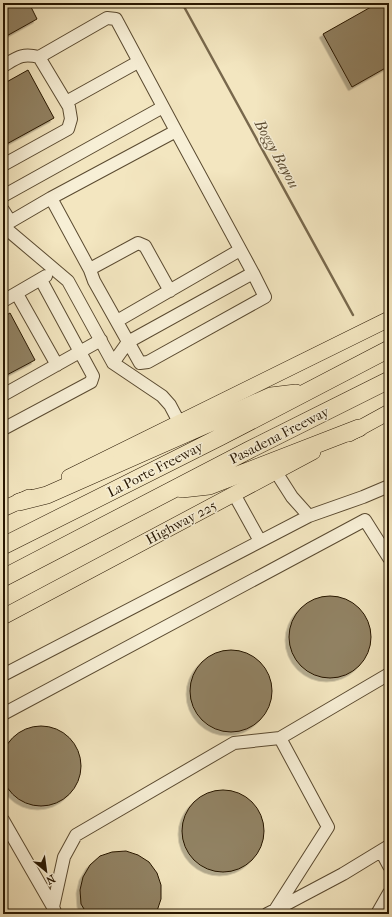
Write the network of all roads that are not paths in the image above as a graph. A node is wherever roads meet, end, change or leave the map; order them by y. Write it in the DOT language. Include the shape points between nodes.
graph roads {
  1 [pos="39,57"];
  2 [pos="138,62"];
  3 [pos="3,66"];
  4 [pos="66,102"];
  5 [pos="163,107"];
  6 [pos="176,131"];
  7 [pos="3,165"];
  8 [pos="3,196"];
  9 [pos="51,198"];
  10 [pos="3,210"];
  11 [pos="5,224"];
  12 [pos="240,250"];
  13 [pos="90,269"];
  14 [pos="56,270"];
  15 [pos="253,273"];
  16 [pos="41,280"];
  17 [pos="170,290"];
  18 [pos="17,294"];
  19 [pos="3,301"];
  20 [pos="389,319"];
  21 [pos="117,321"];
  22 [pos="101,340"];
  23 [pos="128,342"];
  24 [pos="389,349"];
  25 [pos="80,352"];
  26 [pos="113,363"];
  27 [pos="57,365"];
  28 [pos="389,380"];
  29 [pos="306,392"];
  30 [pos="3,395"];
  31 [pos="389,412"];
  32 [pos="179,422"];
  33 [pos="359,428"];
  34 [pos="3,429"];
  35 [pos="276,472"];
  36 [pos="389,486"];
  37 [pos="170,491"];
  38 [pos="234,494"];
  39 [pos="19,502"];
  40 [pos="3,509"];
  41 [pos="309,516"];
  42 [pos="260,541"];
  43 [pos="3,546"];
  44 [pos="389,558"];
  45 [pos="3,578"];
  46 [pos="3,617"];
  47 [pos="389,674"];
  48 [pos="3,675"];
  49 [pos="3,714"];
  50 [pos="280,738"];
  51 [pos="3,820"];
  52 [pos="385,849"];
  53 [pos="389,866"];
  54 [pos="389,893"];
  55 [pos="54,911"];
  56 [pos="271,912"];
  57 [pos="377,914"];
  1 -- 2 [label="lane" via="106,18 116,19"];
  1 -- 3 [label="lane" via="28,54"];
  1 -- 4 [label="lane"];
  2 -- 4 [label="lane"];
  2 -- 5 [label="lane"];
  4 -- 7 [label="lane" via="71,119 68,129"];
  5 -- 6 [label="lane"];
  5 -- 8 [label="lane"];
  6 -- 9 [label="lane"];
  6 -- 12 [label="lane"];
  9 -- 11 [label="lane"];
  9 -- 13 [label="lane"];
  10 -- 11 [label="lane"];
  11 -- 14 [label="lane"];
  12 -- 15 [label="lane"];
  12 -- 17 [label="lane"];
  13 -- 17 [label="lane" via="138,243 145,246"];
  13 -- 21 [label="lane"];
  14 -- 16 [label="lane"];
  14 -- 22 [label="lane" via="68,281"];
  15 -- 23 [label="lane"];
  15 -- 23 [label="lane" via="265,297 148,362 140,363"];
  16 -- 18 [label="lane"];
  16 -- 25 [label="lane"];
  17 -- 21 [label="lane"];
  18 -- 19 [label="lane"];
  18 -- 27 [label="lane"];
  20 -- 32 [label="main road"];
  21 -- 23 [label="lane"];
  22 -- 25 [label="lane"];
  22 -- 26 [label="lane"];
  23 -- 26 [label="lane"];
  24 -- 29 [label="highway, Pasadena Freeway"];
  25 -- 27 [label="lane"];
  25 -- 34 [label="lane" via="93,376 91,382"];
  26 -- 32 [label="lane" via="162,396"];
  27 -- 30 [label="lane"];
  28 -- 37 [label="highway, Pasadena Freeway"];
  29 -- 39 [label="highway" via="271,396 47,495"];
  29 -- 43 [label="highway, La Porte Freeway"];
  31 -- 33 [label="main road, Highway 225"];
  32 -- 39 [label="main road"];
  33 -- 35 [label="main road, Highway 225"];
  33 -- 37 [label="highway" via="209,486"];
  35 -- 38 [label="main road, Highway 225"];
  35 -- 41 [label="lane" via="292,497"];
  36 -- 41 [label="lane"];
  37 -- 45 [label="highway, La Porte Freeway"];
  38 -- 42 [label="lane"];
  38 -- 46 [label="main road, Highway 225"];
  39 -- 40 [label="main road"];
  41 -- 42 [label="lane"];
  42 -- 48 [label="lane"];
  44 -- 49 [label="lane" via="365,520"];
  47 -- 50 [label="lane"];
  50 -- 55 [label="lane" via="234,743 76,835 64,857"];
  50 -- 56 [label="lane" via="328,827"];
  51 -- 55 [label="lane"];
  52 -- 53 [label="lane"];
  52 -- 56 [label="lane"];
  54 -- 57 [label="lane"];
}
